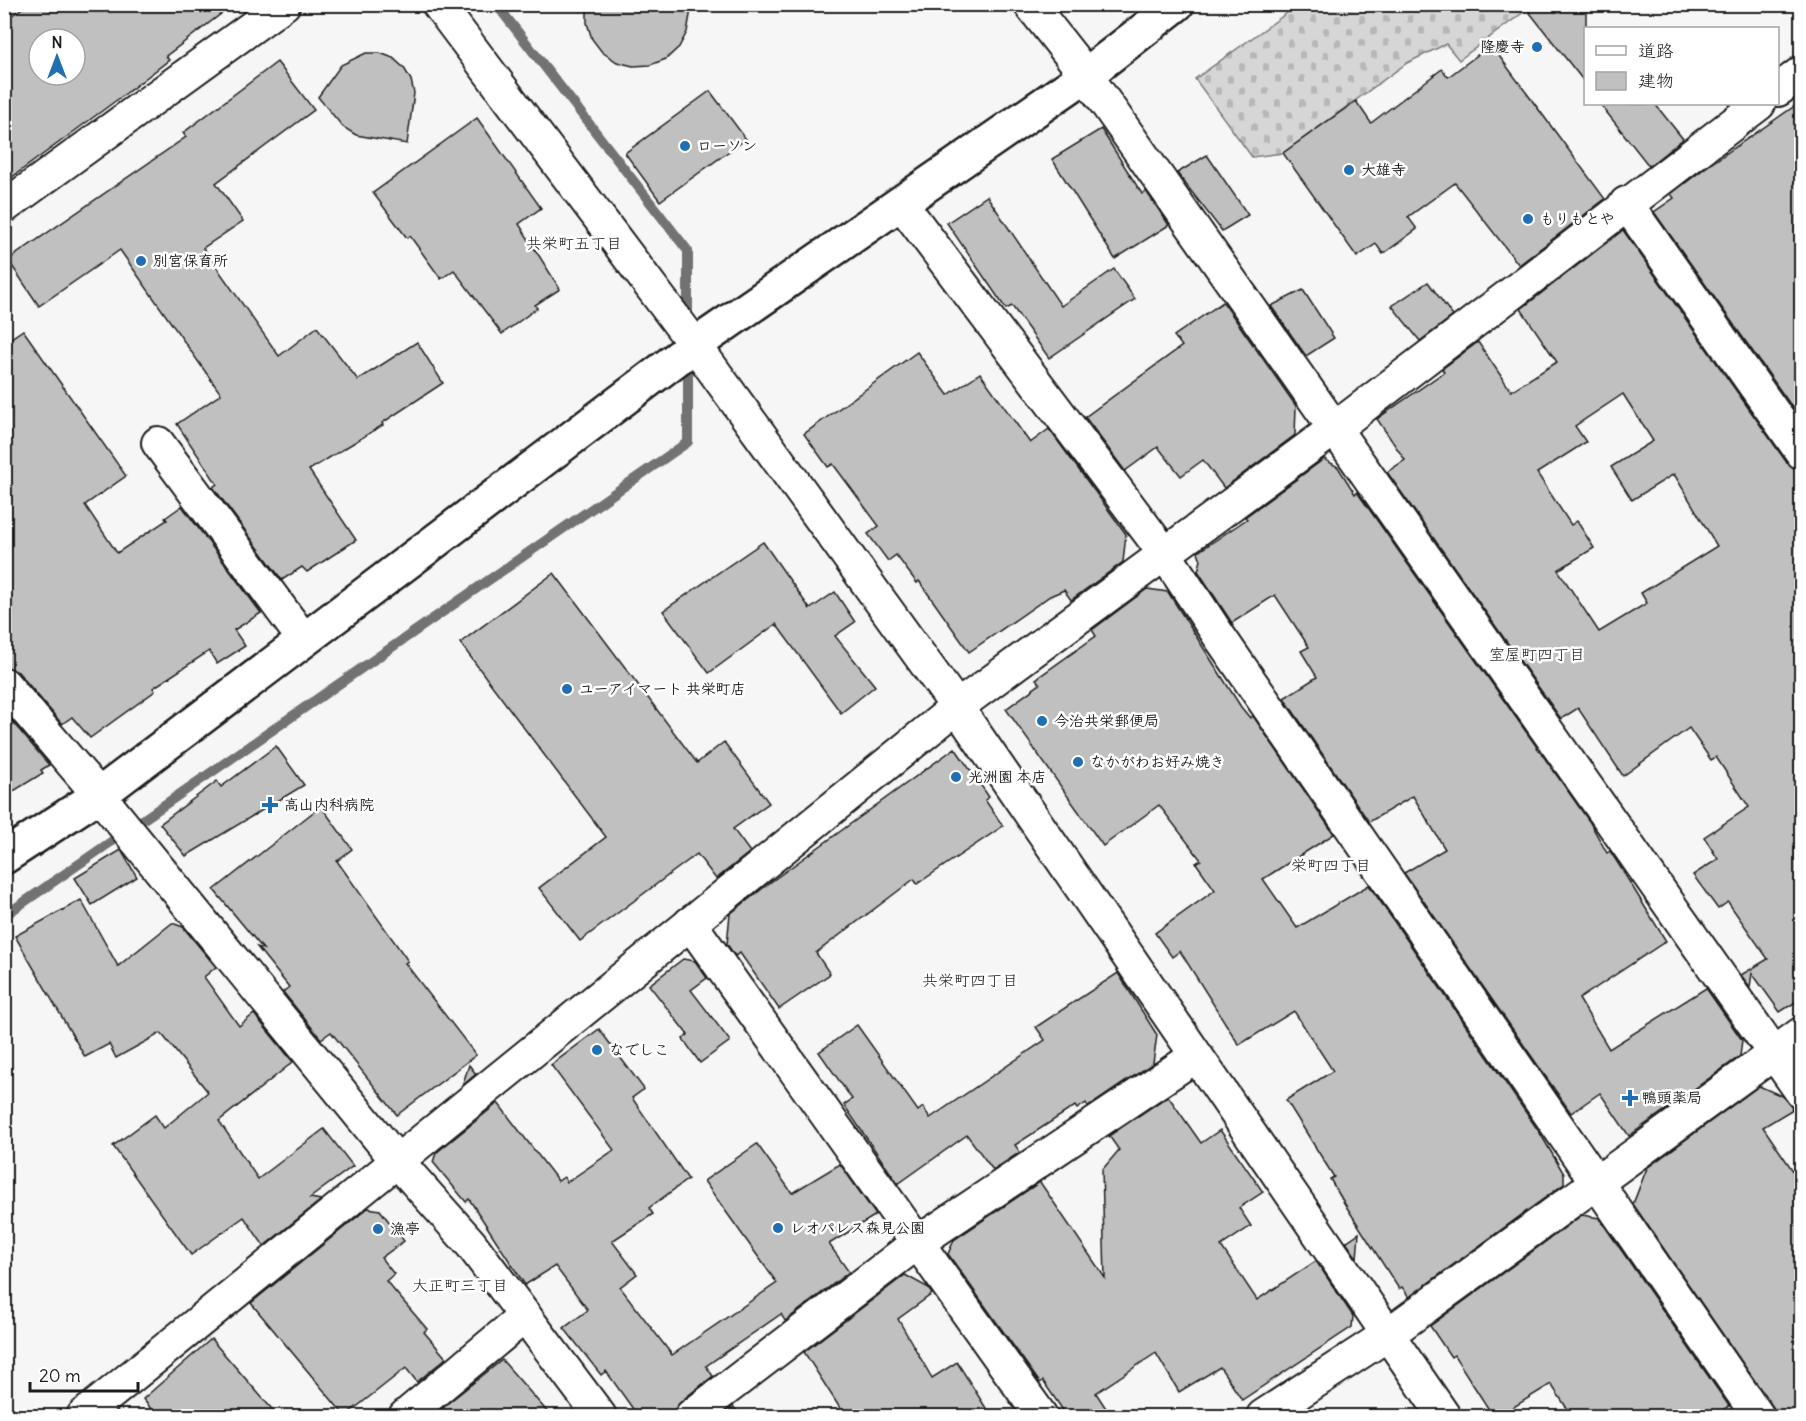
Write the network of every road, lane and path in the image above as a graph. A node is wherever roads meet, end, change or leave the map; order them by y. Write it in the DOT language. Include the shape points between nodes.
graph roads {
  1 [pos="284,4"];
  2 [pos="438,4"];
  3 [pos="1030,4"];
  4 [pos="1178,4"];
  5 [pos="1802,72"];
  6 [pos="1086,75"];
  7 [pos="1779,89"];
  8 [pos="1758,105"];
  9 [pos="901,203"];
  10 [pos="1626,203"];
  11 [pos="4,207"];
  12 [pos="695,345"];
  13 [pos="1334,429"];
  14 [pos="158,443"];
  15 [pos="1802,453"];
  16 [pos="1165,554"];
  17 [pos="304,640"];
  18 [pos="4,684"];
  19 [pos="957,707"];
  20 [pos="99,795"];
  21 [pos="4,857"];
  22 [pos="690,924"];
  23 [pos="1802,1033"];
  24 [pos="1773,1052"];
  25 [pos="1196,1056"];
  26 [pos="1802,1093"];
  27 [pos="398,1162"];
  28 [pos="1595,1183"];
  29 [pos="917,1242"];
  30 [pos="525,1316"];
  31 [pos="1387,1335"];
  32 [pos="83,1416"];
  33 [pos="405,1416"];
  34 [pos="600,1416"];
  35 [pos="691,1416"];
  36 [pos="1041,1416"];
  37 [pos="1263,1416"];
  38 [pos="1444,1416"];
  39 [pos="1758,1416"];
  1 -- 11 [label="street"];
  2 -- 12 [label="street"];
  3 -- 6 [label="street"];
  4 -- 6 [label="street"];
  5 -- 7 [label="street"];
  6 -- 9 [label="street"];
  6 -- 13 [label="street"];
  8 -- 10 [label="street"];
  9 -- 12 [label="street"];
  9 -- 16 [label="street"];
  10 -- 13 [label="street"];
  10 -- 15 [label="street"];
  12 -- 17 [label="street"];
  12 -- 19 [label="street"];
  13 -- 16 [label="street"];
  13 -- 24 [label="street"];
  14 -- 17 [label="street"];
  16 -- 19 [label="street"];
  16 -- 28 [label="street"];
  17 -- 20 [label="street"];
  18 -- 20 [label="street"];
  19 -- 22 [label="street"];
  19 -- 25 [label="street"];
  20 -- 21 [label="street"];
  20 -- 27 [label="street"];
  22 -- 27 [label="street"];
  22 -- 29 [label="street"];
  23 -- 24 [label="street"];
  24 -- 26 [label="street"];
  24 -- 28 [label="street"];
  25 -- 29 [label="street"];
  25 -- 31 [label="street"];
  27 -- 30 [label="street" via="471,1244"];
  27 -- 32 [label="street"];
  28 -- 31 [label="street"];
  28 -- 39 [label="street"];
  29 -- 35 [label="street"];
  29 -- 36 [label="street"];
  30 -- 33 [label="street"];
  30 -- 34 [label="street"];
  31 -- 37 [label="street"];
  31 -- 38 [label="street"];
}
